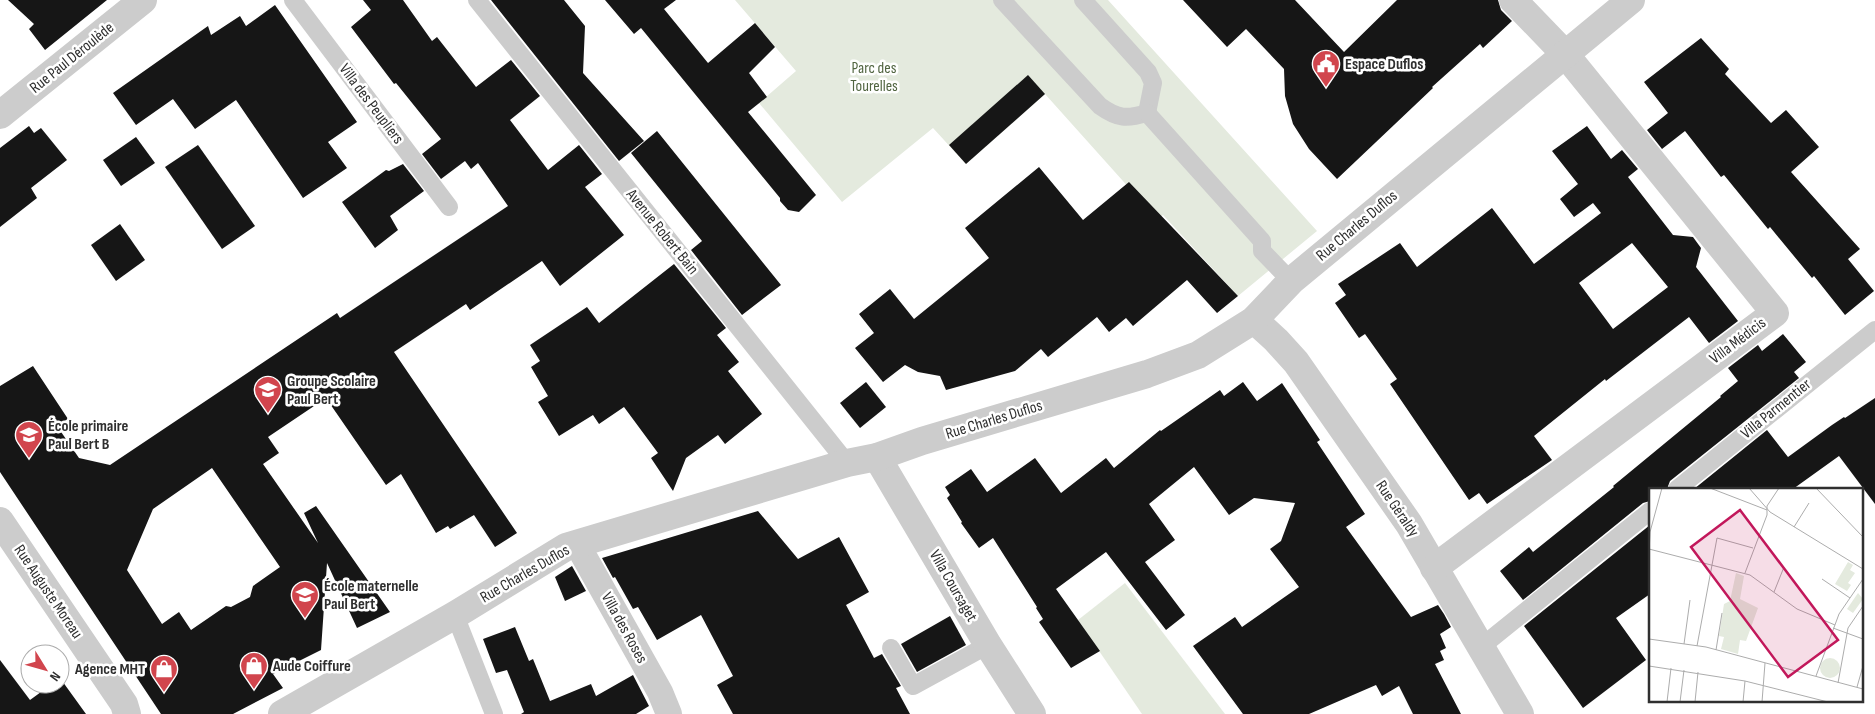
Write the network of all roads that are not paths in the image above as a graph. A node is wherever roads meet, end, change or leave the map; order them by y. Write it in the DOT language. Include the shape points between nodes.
graph roads {
  1 [pos="143,0"];
  2 [pos="293,0"];
  3 [pos="477,0"];
  4 [pos="1002,0"];
  5 [pos="1083,0"];
  6 [pos="1514,0"];
  7 [pos="1631,0"];
  8 [pos="1565,54"];
  9 [pos="1146,113"];
  10 [pos="0,115"];
  11 [pos="449,207"];
  12 [pos="1291,281"];
  13 [pos="1254,320"];
  14 [pos="1875,330"];
  15 [pos="877,457"];
  16 [pos="847,463"];
  17 [pos="1678,488"];
  18 [pos="1649,512"];
  19 [pos="0,521"];
  20 [pos="577,544"];
  21 [pos="1434,568"];
  22 [pos="455,615"];
  23 [pos="988,645"];
  24 [pos="1481,647"];
  25 [pos="891,648"];
  26 [pos="127,714"];
  27 [pos="282,714"];
  28 [pos="494,714"];
  29 [pos="669,714"];
  30 [pos="1032,714"];
  31 [pos="1520,714"];
  1 -- 10 [label="street, Rue Paul Déroulède"];
  2 -- 11 [label="lane, Villa des Peupliers"];
  3 -- 16 [label="lane, Avenue Robert Bain"];
  4 -- 9 [label="lane" via="1110,114 1122,118"];
  5 -- 9 [label="lane" via="1148,72 1153,83"];
  6 -- 8 [label="street"];
  7 -- 8 [label="street, Rue Charles Duflos"];
  8 -- 12 [label="street, Rue Charles Duflos"];
  8 -- 21 [label="street, Villa Médicis" via="1775,313"];
  9 -- 12 [label="lane" via="1262,240 1262,251"];
  12 -- 13 [label="street, Rue Charles Duflos"];
  13 -- 15 [label="street, Rue Charles Duflos" via="1198,355 1147,374"];
  13 -- 21 [label="street, Rue Géraldy" via="1296,362 1409,524"];
  14 -- 17 [label="lane, Villa Parmentier"];
  15 -- 16 [label="street, Rue Charles Duflos"];
  15 -- 23 [label="street, Villa Coursaget"];
  16 -- 20 [label="street, Rue Charles Duflos"];
  18 -- 24 [label="lane"];
  19 -- 26 [label="street, Rue Auguste Moreau" via="124,704"];
  20 -- 22 [label="street, Rue Charles Duflos" via="561,550"];
  20 -- 29 [label="street, Villa des Roses" via="660,692"];
  21 -- 24 [label="street, Rue Géraldy"];
  22 -- 27 [label="street, Rue Charles Duflos"];
  22 -- 28 [label="lane"];
  23 -- 25 [label="lane" via="913,686"];
  23 -- 30 [label="street, Villa Coursaget"];
  24 -- 31 [label="street, Rue Géraldy"];
}
